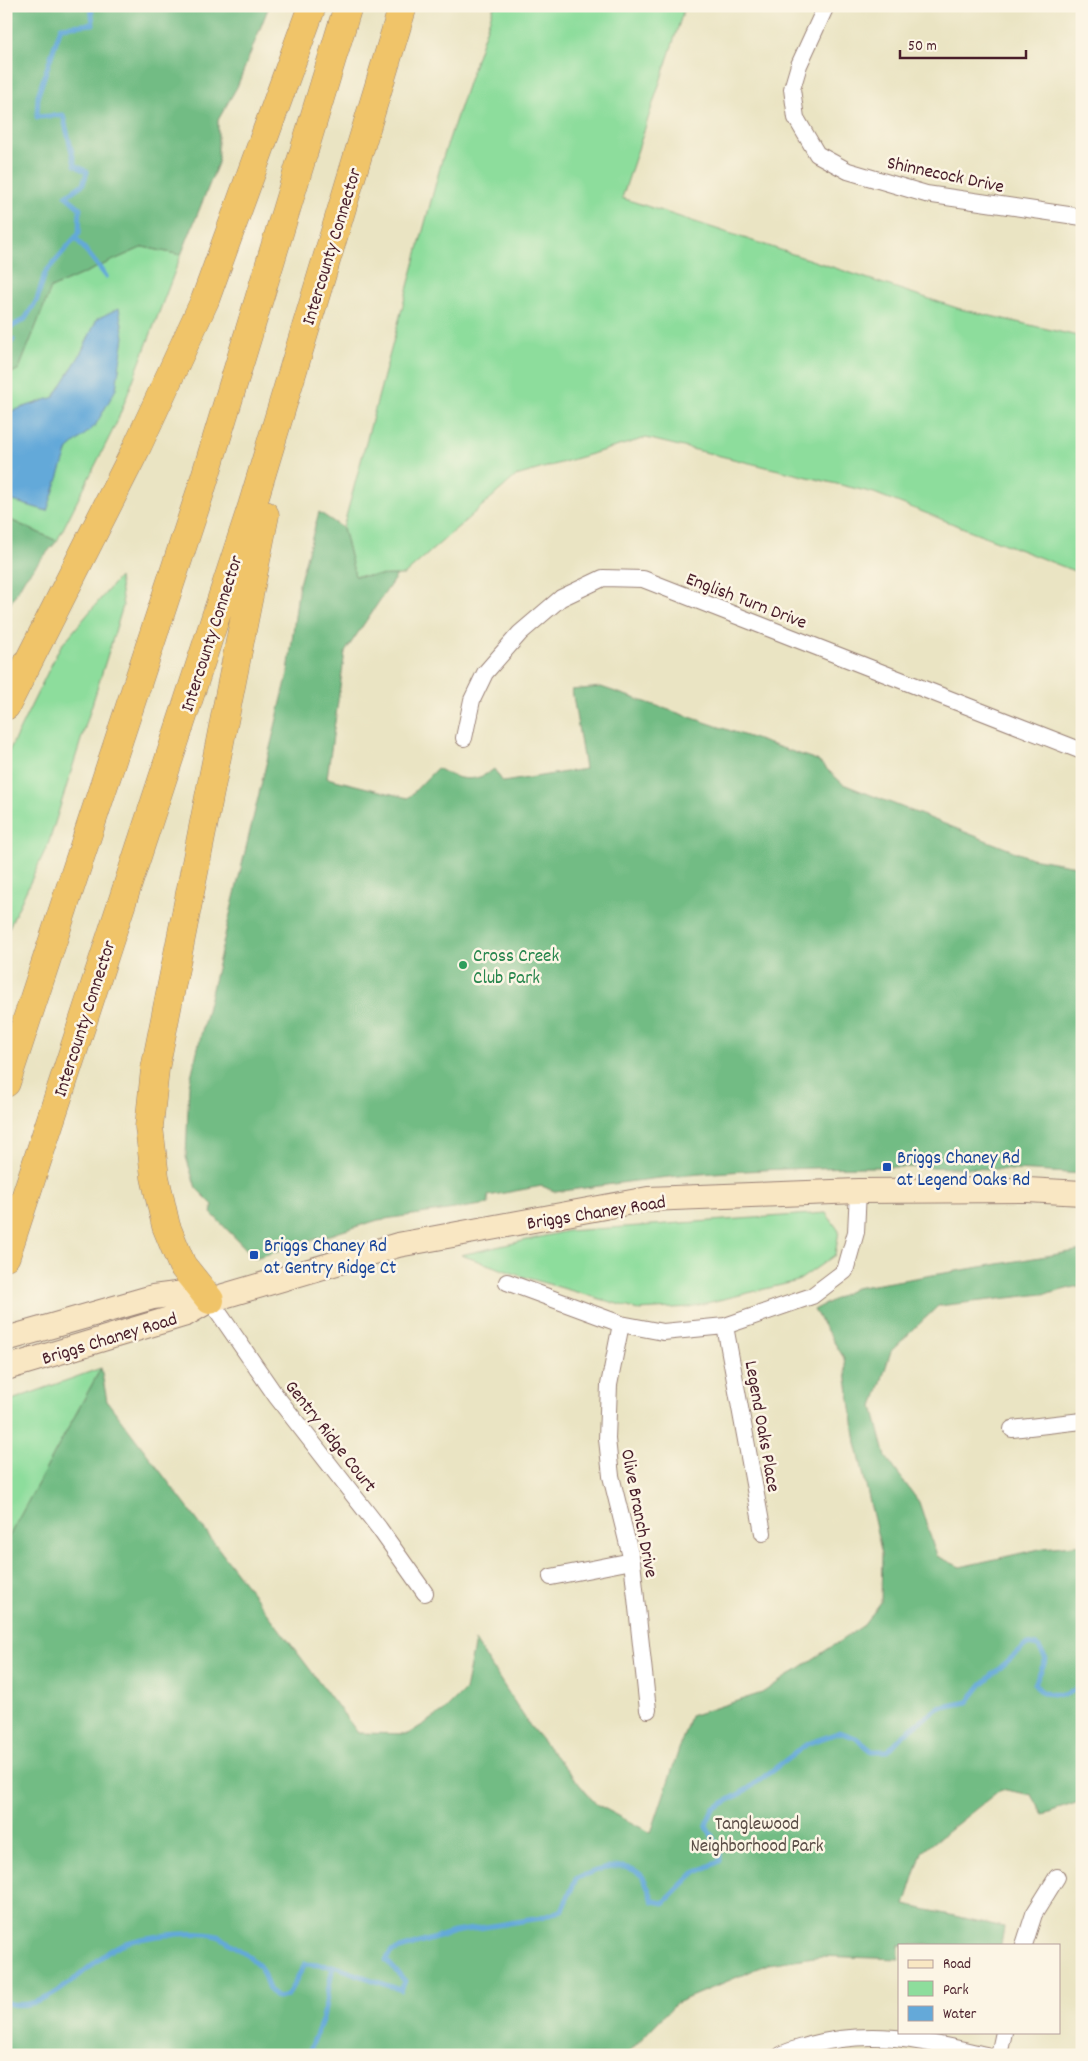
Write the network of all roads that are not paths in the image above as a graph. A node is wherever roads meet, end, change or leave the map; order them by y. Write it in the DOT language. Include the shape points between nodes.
graph roads {
  1 [pos="312,6"];
  2 [pos="348,6"];
  3 [pos="403,6"];
  4 [pos="826,6"];
  5 [pos="1082,217"];
  6 [pos="295,362"];
  7 [pos="6,706"];
  8 [pos="464,738"];
  9 [pos="1082,751"];
  10 [pos="6,1083"];
  11 [pos="858,1191"];
  12 [pos="1082,1193"];
  13 [pos="6,1256"];
  14 [pos="507,1282"];
  15 [pos="210,1300"];
  16 [pos="621,1324"];
  17 [pos="725,1326"];
  18 [pos="6,1339"];
  19 [pos="11,1367"];
  20 [pos="1082,1421"];
  21 [pos="1012,1430"];
  22 [pos="763,1533"];
  23 [pos="632,1561"];
  24 [pos="550,1577"];
  25 [pos="425,1593"];
  26 [pos="648,1710"];
  27 [pos="1057,1877"];
  28 [pos="1024,1944"];
  29 [pos="1004,2034"];
  30 [pos="781,2055"];
  31 [pos="986,2055"];
  32 [pos="999,2055"];
  1 -- 7 [label="highway" via="204,300 136,449"];
  2 -- 10 [label="highway" via="201,490"];
  3 -- 6 [label="highway, Intercounty Connector"];
  4 -- 5 [label="street, Shinnecock Drive" via="798,65 792,89 796,118 817,154 848,172 926,194"];
  6 -- 13 [label="highway, Intercounty Connector" via="249,515"];
  6 -- 15 [label="highway" via="155,1069 149,1127 155,1177 166,1226 182,1265"];
  8 -- 9 [label="street, English Turn Drive" via="472,700 485,673 520,633 561,598 603,578 623,578 643,579"];
  11 -- 12 [label="main road, Briggs Chaney Road" via="1027,1190"];
  11 -- 15 [label="main road, Briggs Chaney Road" via="648,1200 398,1245"];
  11 -- 17 [label="street" via="856,1232 845,1271 812,1296"];
  14 -- 16 [label="street"];
  15 -- 18 [label="main road, Briggs Chaney Road" via="184,1293 153,1297"];
  15 -- 19 [label="main road, Briggs Chaney Road" via="186,1314"];
  15 -- 25 [label="street, Gentry Ridge Court" via="276,1396 379,1528"];
  16 -- 17 [label="street" via="664,1332"];
  16 -- 23 [label="street, Olive Branch Drive" via="609,1385 607,1439 611,1476"];
  17 -- 22 [label="street, Legend Oaks Place"];
  20 -- 21 [label="street"];
  23 -- 24 [label="street"];
  23 -- 26 [label="street, Olive Branch Drive"];
  27 -- 28 [label="street" via="1034,1914"];
  29 -- 32 [label="street"];
  30 -- 31 [label="street" via="830,2040 868,2036 904,2037"];
}
